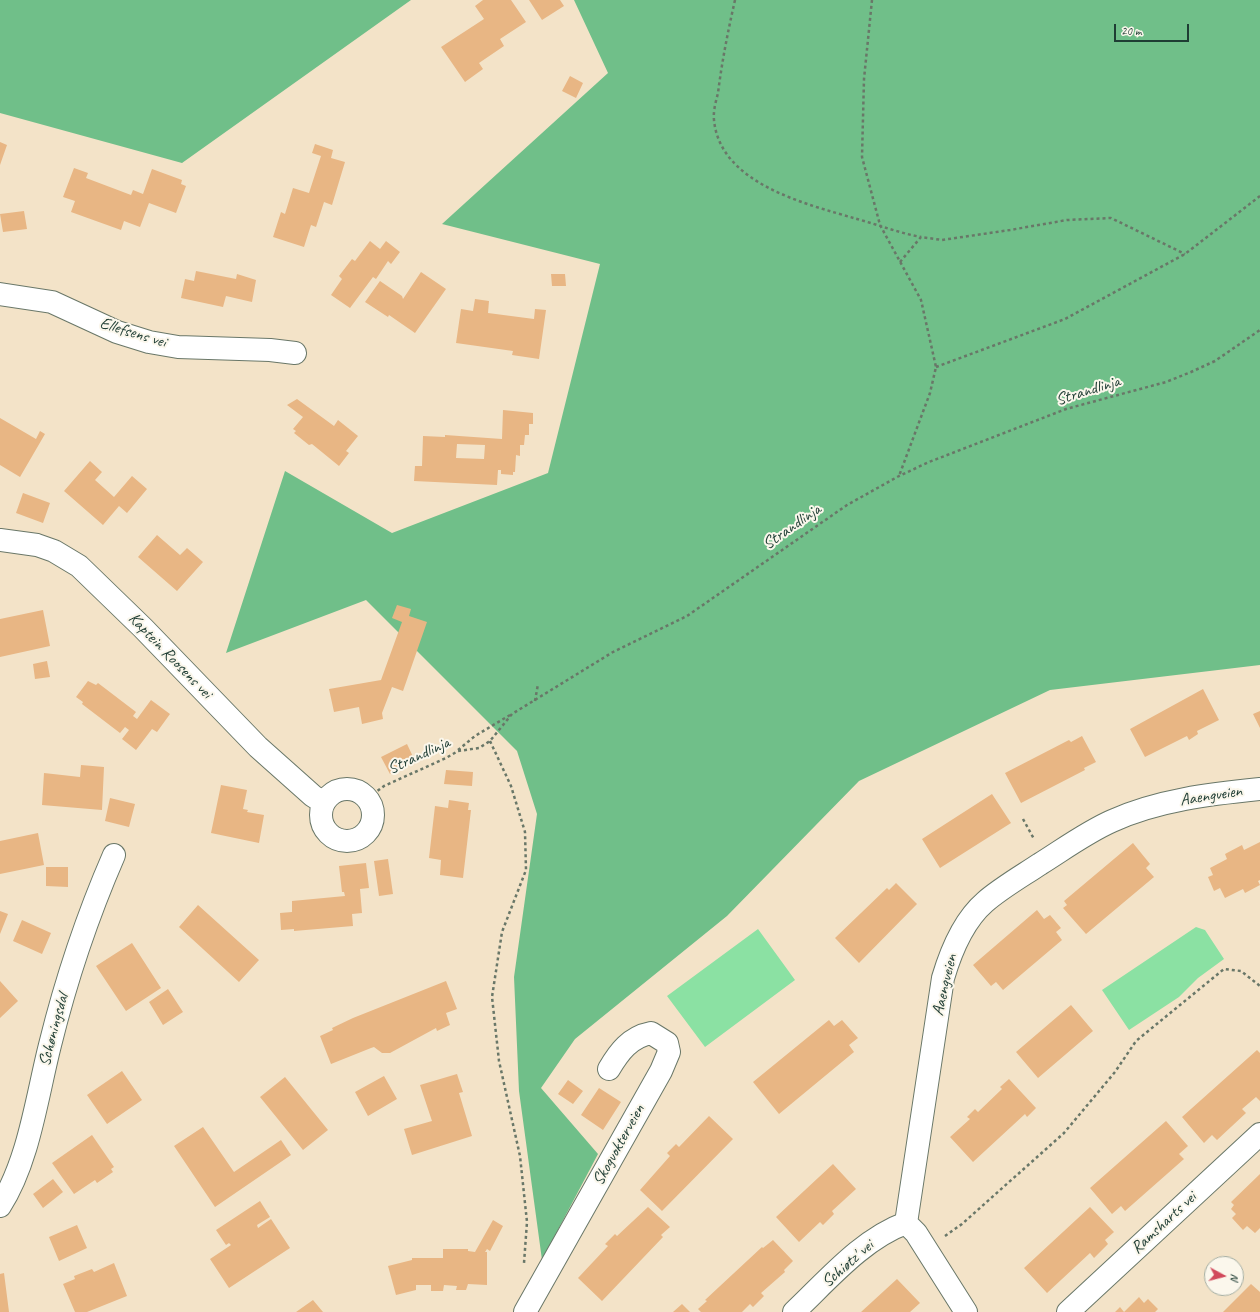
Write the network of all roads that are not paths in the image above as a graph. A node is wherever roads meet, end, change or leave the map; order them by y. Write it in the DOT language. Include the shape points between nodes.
graph roads {
  1 [pos="0,294"];
  2 [pos="295,353"];
  3 [pos="0,540"];
  4 [pos="1260,789"];
  5 [pos="324,803"];
  6 [pos="114,856"];
  7 [pos="609,1069"];
  8 [pos="1260,1134"];
  9 [pos="0,1206"];
  10 [pos="906,1223"];
  11 [pos="526,1312"];
  12 [pos="794,1312"];
  13 [pos="966,1312"];
  14 [pos="1068,1312"];
  1 -- 2 [label="street, Ellefsens vei" via="52,302 117,332 149,342"];
  3 -- 5 [label="street, Kaptein Roosens vei" via="37,545 54,551 80,566 258,747 289,776"];
  4 -- 10 [label="street, Aaengveien" via="1172,802 1113,820 984,902 958,939 943,978"];
  5 -- 5 [label="street" via="331,794 340,790 360,792 368,798 372,807 370,827 364,835 355,840 335,838 327,832 322,823 321,812"];
  6 -- 9 [label="street, Schøningsdal" via="84,928 50,1043 24,1151 10,1191"];
  7 -- 11 [label="street, Skogvokterveien" via="624,1046 640,1035 651,1033 667,1043 669,1052 661,1071"];
  8 -- 14 [label="street, Ramsharts vei"];
  10 -- 12 [label="street, Schiøtz' vei" via="889,1229 851,1259"];
  10 -- 13 [label="street" via="927,1248"];
}
